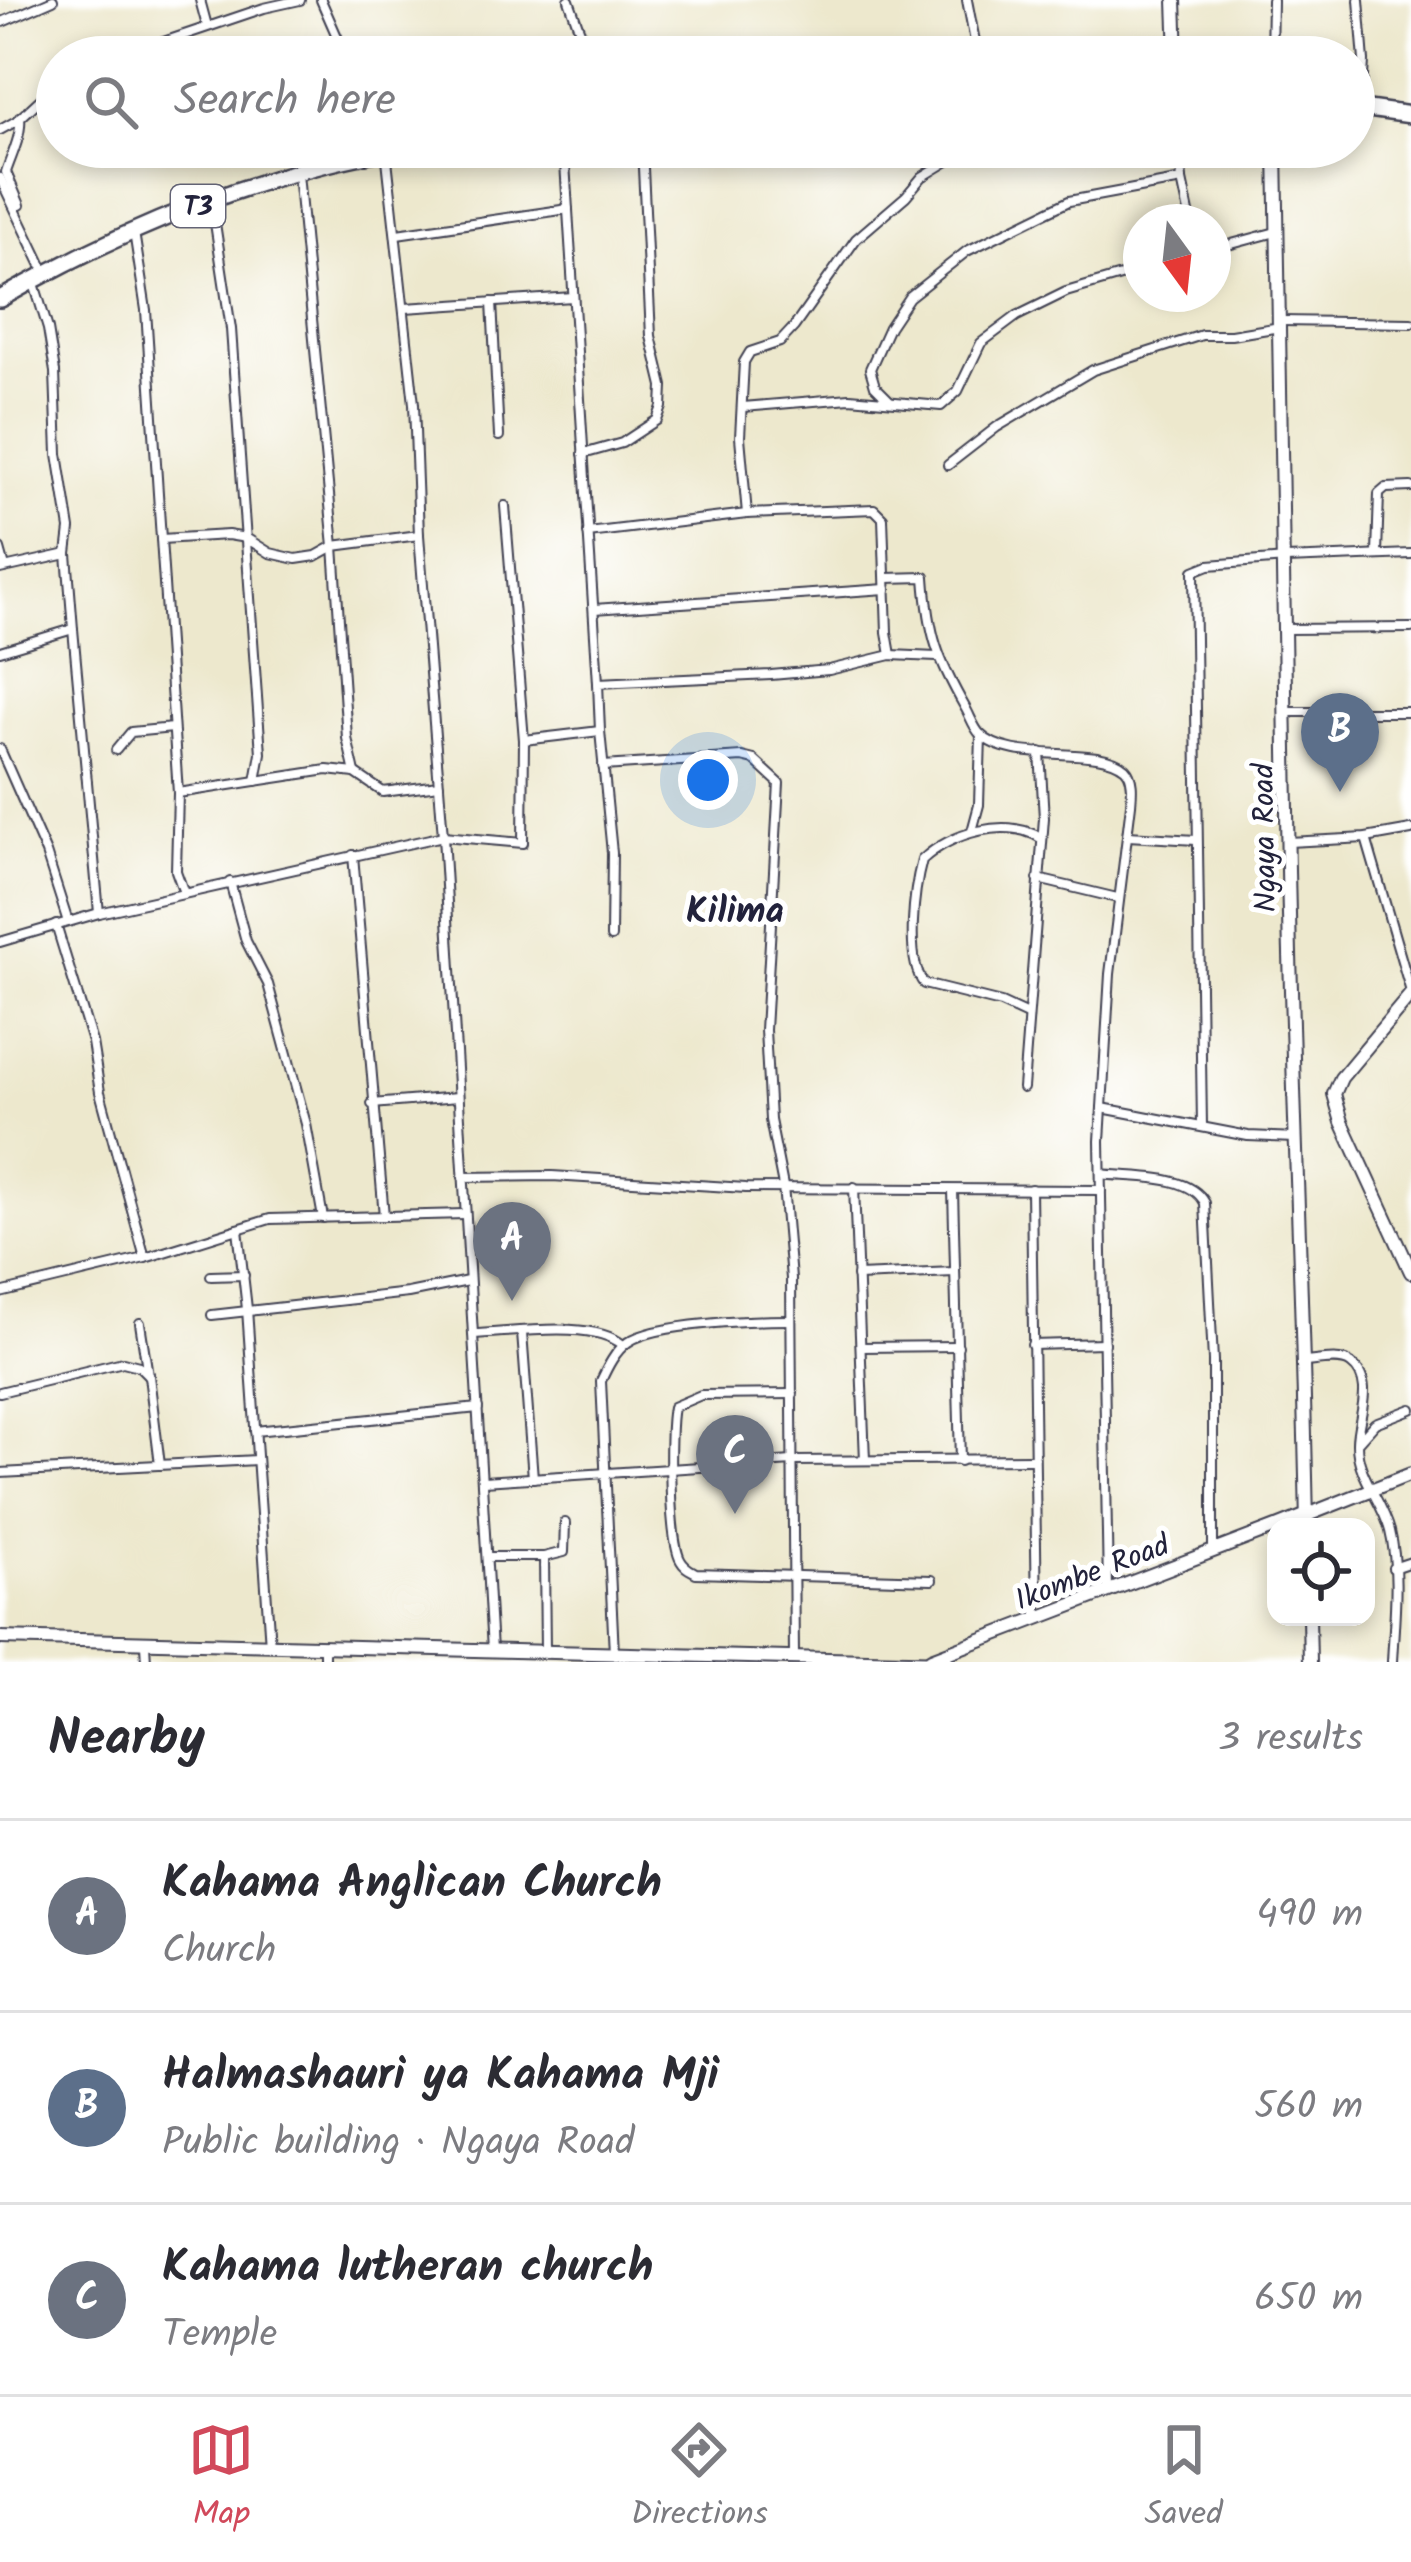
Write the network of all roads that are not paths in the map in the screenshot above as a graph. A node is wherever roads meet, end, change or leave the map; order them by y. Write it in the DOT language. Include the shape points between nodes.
graph roads {
  1 [pos="53,0"];
  2 [pos="200,0"];
  3 [pos="300,0"];
  4 [pos="321,0"];
  5 [pos="569,0"];
  6 [pos="967,0"];
  7 [pos="1175,0"];
  8 [pos="1272,0"];
  9 [pos="1359,0"];
  10 [pos="0,23"];
  11 [pos="207,26"];
  12 [pos="178,36"];
  13 [pos="337,36"];
  14 [pos="582,36"];
  15 [pos="974,36"];
  16 [pos="1176,36"];
  17 [pos="1271,36"];
  18 [pos="1362,36"];
  19 [pos="36,103"];
  20 [pos="1375,110"];
  21 [pos="1411,115"];
  22 [pos="20,117"];
  23 [pos="0,130"];
  24 [pos="319,168"];
  25 [pos="388,168"];
  26 [pos="565,168"];
  27 [pos="643,168"];
  28 [pos="937,168"];
  29 [pos="1181,168"];
  30 [pos="1276,168"];
  31 [pos="298,174"];
  32 [pos="0,178"];
  33 [pos="1182,180"];
  34 [pos="207,202"];
  35 [pos="1187,204"];
  36 [pos="568,209"];
  37 [pos="19,212"];
  38 [pos="134,230"];
  39 [pos="1277,231"];
  40 [pos="397,234"];
  41 [pos="1231,244"];
  42 [pos="1123,275"];
  43 [pos="39,277"];
  44 [pos="573,297"];
  45 [pos="0,299"];
  46 [pos="492,302"];
  47 [pos="405,308"];
  48 [pos="1411,323"];
  49 [pos="1280,324"];
  50 [pos="891,401"];
  51 [pos="743,407"];
  52 [pos="499,436"];
  53 [pos="583,454"];
  54 [pos="948,465"];
  55 [pos="1411,487"];
  56 [pos="505,506"];
  57 [pos="747,514"];
  58 [pos="588,532"];
  59 [pos="419,536"];
  60 [pos="161,538"];
  61 [pos="246,538"];
  62 [pos="334,546"];
  63 [pos="0,549"];
  64 [pos="67,554"];
  65 [pos="1377,554"];
  66 [pos="1411,554"];
  67 [pos="1286,559"];
  68 [pos="3,568"];
  69 [pos="886,584"];
  70 [pos="594,610"];
  71 [pos="1286,628"];
  72 [pos="1411,628"];
  73 [pos="73,629"];
  74 [pos="0,651"];
  75 [pos="891,655"];
  76 [pos="937,656"];
  77 [pos="598,683"];
  78 [pos="1286,712"];
  79 [pos="1411,712"];
  80 [pos="173,728"];
  81 [pos="600,731"];
  82 [pos="981,735"];
  83 [pos="524,740"];
  84 [pos="0,749"];
  85 [pos="116,750"];
  86 [pos="1040,752"];
  87 [pos="603,766"];
  88 [pos="355,772"];
  89 [pos="256,781"];
  90 [pos="439,785"];
  91 [pos="178,794"];
  92 [pos="1411,830"];
  93 [pos="972,832"];
  94 [pos="443,836"];
  95 [pos="1127,836"];
  96 [pos="1366,838"];
  97 [pos="1042,839"];
  98 [pos="1196,840"];
  99 [pos="1288,842"];
  100 [pos="353,855"];
  101 [pos="1038,879"];
  102 [pos="230,882"];
  103 [pos="184,893"];
  104 [pos="1117,898"];
  105 [pos="99,914"];
  106 [pos="68,922"];
  107 [pos="56,925"];
  108 [pos="611,937"];
  109 [pos="0,942"];
  110 [pos="1411,993"];
  111 [pos="1028,1015"];
  112 [pos="1023,1088"];
  113 [pos="458,1097"];
  114 [pos="372,1103"];
  115 [pos="1102,1108"];
  116 [pos="1202,1126"];
  117 [pos="1298,1138"];
  118 [pos="1101,1174"];
  119 [pos="463,1177"];
  120 [pos="783,1186"];
  121 [pos="854,1187"];
  122 [pos="1031,1189"];
  123 [pos="953,1190"];
  124 [pos="1101,1190"];
  125 [pos="465,1214"];
  126 [pos="384,1216"];
  127 [pos="323,1218"];
  128 [pos="238,1229"];
  129 [pos="145,1258"];
  130 [pos="955,1272"];
  131 [pos="1411,1272"];
  132 [pos="211,1276"];
  133 [pos="244,1276"];
  134 [pos="857,1276"];
  135 [pos="468,1281"];
  136 [pos="0,1293"];
  137 [pos="248,1310"];
  138 [pos="212,1315"];
  139 [pos="790,1320"];
  140 [pos="140,1323"];
  141 [pos="522,1333"];
  142 [pos="472,1334"];
  143 [pos="1104,1342"];
  144 [pos="1032,1345"];
  145 [pos="623,1346"];
  146 [pos="958,1346"];
  147 [pos="861,1347"];
  148 [pos="1305,1362"];
  149 [pos="148,1376"];
  150 [pos="0,1392"];
  151 [pos="793,1394"];
  152 [pos="478,1408"];
  153 [pos="1411,1409"];
  154 [pos="255,1431"];
  155 [pos="1357,1444"];
  156 [pos="1033,1459"];
  157 [pos="257,1460"];
  158 [pos="865,1460"];
  159 [pos="794,1461"];
  160 [pos="960,1461"];
  161 [pos="160,1465"];
  162 [pos="670,1469"];
  163 [pos="0,1473"];
  164 [pos="1411,1474"];
  165 [pos="605,1475"];
  166 [pos="533,1478"];
  167 [pos="483,1481"];
  168 [pos="1373,1488"];
  169 [pos="1307,1518"];
  170 [pos="1313,1518"];
  171 [pos="566,1523"];
  172 [pos="1267,1531"];
  173 [pos="1213,1552"];
  174 [pos="489,1557"];
  175 [pos="544,1557"];
  176 [pos="1411,1562"];
  177 [pos="1393,1568"];
  178 [pos="794,1578"];
  179 [pos="932,1580"];
  180 [pos="1108,1592"];
  181 [pos="1037,1619"];
  182 [pos="1309,1626"];
  183 [pos="0,1638"];
  184 [pos="145,1643"];
  185 [pos="270,1648"];
  186 [pos="493,1650"];
  187 [pos="324,1654"];
  188 [pos="614,1655"];
  189 [pos="538,1656"];
  190 [pos="794,1659"];
  191 [pos="146,1662"];
  192 [pos="920,1662"];
  193 [pos="947,1662"];
  194 [pos="1310,1662"];
  195 [pos="1392,1662"];
  1 -- 10 [label="street"];
  2 -- 11 [label="street"];
  3 -- 11 [label="street"];
  4 -- 13 [label="street"];
  5 -- 14 [label="street"];
  6 -- 15 [label="street"];
  7 -- 16 [label="street"];
  8 -- 17 [label="street"];
  9 -- 18 [label="street"];
  11 -- 12 [label="street"];
  19 -- 22 [label="street"];
  20 -- 21 [label="highway"];
  22 -- 23 [label="street"];
  22 -- 37 [label="street" via="6,172"];
  24 -- 31 [label="highway, T3"];
  25 -- 40 [label="street"];
  26 -- 36 [label="street"];
  27 -- 53 [label="street" via="662,407 657,420 622,443"];
  28 -- 51 [label="street" via="856,239 780,342 750,352"];
  29 -- 33 [label="street"];
  30 -- 39 [label="street, Ngaya Road"];
  31 -- 34 [label="highway, T3"];
  31 -- 62 [label="street"];
  32 -- 37 [label="street"];
  33 -- 35 [label="street"];
  33 -- 50 [label="street" via="1069,201 932,276 899,312 870,369"];
  34 -- 38 [label="highway, T3"];
  34 -- 61 [label="street" via="231,329"];
  36 -- 40 [label="street"];
  36 -- 44 [label="street"];
  37 -- 43 [label="street"];
  38 -- 43 [label="highway, T3"];
  38 -- 60 [label="street"];
  39 -- 41 [label="street"];
  39 -- 49 [label="street, Ngaya Road"];
  40 -- 47 [label="street"];
  42 -- 50 [label="street" via="1017,316 981,343 958,391 941,406"];
  43 -- 45 [label="highway, T3"];
  43 -- 64 [label="street" via="55,372"];
  44 -- 46 [label="street"];
  44 -- 53 [label="street"];
  46 -- 47 [label="street"];
  46 -- 52 [label="street"];
  47 -- 59 [label="street"];
  48 -- 49 [label="street"];
  49 -- 54 [label="street" via="1202,334 1093,370"];
  49 -- 67 [label="street, Ngaya Road"];
  50 -- 51 [label="street"];
  51 -- 57 [label="street"];
  53 -- 58 [label="street"];
  55 -- 65 [label="street" via="1379,494"];
  56 -- 83 [label="street"];
  57 -- 58 [label="street"];
  57 -- 69 [label="street" via="874,509 883,518"];
  58 -- 70 [label="street"];
  59 -- 62 [label="street"];
  59 -- 90 [label="street"];
  60 -- 61 [label="street"];
  60 -- 80 [label="street"];
  61 -- 62 [label="street" via="284,558"];
  61 -- 89 [label="street" via="261,753"];
  62 -- 88 [label="street"];
  63 -- 68 [label="street"];
  64 -- 68 [label="street"];
  64 -- 73 [label="street"];
  65 -- 66 [label="street"];
  65 -- 67 [label="street"];
  67 -- 71 [label="street, Ngaya Road"];
  67 -- 98 [label="street" via="1194,571"];
  69 -- 70 [label="street"];
  69 -- 75 [label="street"];
  69 -- 76 [label="street" via="925,577"];
  70 -- 77 [label="street"];
  71 -- 72 [label="street"];
  71 -- 78 [label="street, Ngaya Road"];
  73 -- 74 [label="street"];
  73 -- 105 [label="street"];
  75 -- 76 [label="street"];
  75 -- 77 [label="street" via="829,670"];
  76 -- 82 [label="street"];
  77 -- 81 [label="street"];
  78 -- 79 [label="street"];
  78 -- 99 [label="street, Ngaya Road"];
  80 -- 85 [label="street" via="131,732"];
  80 -- 91 [label="street"];
  81 -- 83 [label="street"];
  81 -- 87 [label="street"];
  82 -- 86 [label="street"];
  82 -- 93 [label="street"];
  83 -- 94 [label="street" via="524,843"];
  84 -- 106 [label="street"];
  86 -- 95 [label="street" via="1124,766 1132,788"];
  86 -- 97 [label="street"];
  87 -- 108 [label="street"];
  87 -- 120 [label="street" via="742,757 779,783 765,1030"];
  88 -- 89 [label="street"];
  88 -- 90 [label="street" via="383,792"];
  89 -- 91 [label="street"];
  90 -- 94 [label="street"];
  91 -- 103 [label="street" via="176,871"];
  92 -- 96 [label="street"];
  93 -- 97 [label="street"];
  93 -- 111 [label="street" via="922,860 913,923 917,976 934,989"];
  94 -- 100 [label="street"];
  94 -- 113 [label="street"];
  95 -- 98 [label="street"];
  95 -- 104 [label="street"];
  96 -- 99 [label="street"];
  96 -- 110 [label="street"];
  97 -- 101 [label="street"];
  98 -- 116 [label="street"];
  99 -- 117 [label="street, Ngaya Road"];
  100 -- 102 [label="street"];
  100 -- 114 [label="street"];
  101 -- 104 [label="street"];
  101 -- 111 [label="street"];
  102 -- 103 [label="street"];
  102 -- 127 [label="street" via="268,984"];
  103 -- 105 [label="street"];
  104 -- 115 [label="street"];
  105 -- 106 [label="street"];
  106 -- 107 [label="street"];
  107 -- 109 [label="street"];
  107 -- 129 [label="street"];
  110 -- 131 [label="street" via="1334,1094"];
  111 -- 112 [label="street"];
  113 -- 114 [label="street"];
  113 -- 119 [label="street"];
  114 -- 126 [label="street"];
  115 -- 116 [label="street"];
  115 -- 118 [label="street"];
  116 -- 117 [label="street"];
  117 -- 148 [label="street, Ngaya Road"];
  118 -- 124 [label="street"];
  118 -- 173 [label="street" via="1176,1183 1196,1189 1205,1203"];
  119 -- 120 [label="street"];
  119 -- 125 [label="street"];
  120 -- 121 [label="street"];
  120 -- 139 [label="street"];
  121 -- 123 [label="street"];
  121 -- 134 [label="street"];
  122 -- 123 [label="street"];
  122 -- 124 [label="street"];
  122 -- 144 [label="street"];
  123 -- 130 [label="street"];
  124 -- 143 [label="street"];
  125 -- 126 [label="street"];
  125 -- 135 [label="street"];
  126 -- 127 [label="street"];
  127 -- 128 [label="street"];
  128 -- 129 [label="street"];
  128 -- 133 [label="street"];
  129 -- 136 [label="street"];
  130 -- 134 [label="street"];
  130 -- 146 [label="street"];
  132 -- 133 [label="street"];
  133 -- 137 [label="street"];
  134 -- 147 [label="street"];
  135 -- 137 [label="street"];
  135 -- 142 [label="street"];
  137 -- 138 [label="street"];
  137 -- 154 [label="street"];
  139 -- 145 [label="street" via="678,1329"];
  139 -- 151 [label="street"];
  140 -- 149 [label="street"];
  141 -- 142 [label="street"];
  141 -- 145 [label="street" via="586,1330"];
  141 -- 166 [label="street"];
  142 -- 152 [label="street"];
  143 -- 144 [label="street"];
  143 -- 180 [label="street"];
  144 -- 156 [label="street"];
  145 -- 165 [label="street" via="601,1381"];
  146 -- 147 [label="street"];
  146 -- 160 [label="street"];
  147 -- 158 [label="street"];
  148 -- 155 [label="street" via="1352,1364 1364,1398"];
  148 -- 169 [label="street, Ngaya Road"];
  149 -- 150 [label="street" via="122,1362"];
  149 -- 161 [label="street"];
  151 -- 159 [label="street"];
  151 -- 162 [label="street" via="701,1395 677,1403"];
  152 -- 154 [label="street"];
  152 -- 167 [label="street"];
  153 -- 155 [label="street" via="1376,1424"];
  154 -- 157 [label="street"];
  155 -- 168 [label="street"];
  156 -- 160 [label="street"];
  156 -- 181 [label="street"];
  157 -- 161 [label="street"];
  157 -- 185 [label="street"];
  158 -- 159 [label="street"];
  158 -- 160 [label="street"];
  159 -- 162 [label="street"];
  159 -- 178 [label="street"];
  161 -- 163 [label="street"];
  162 -- 165 [label="street"];
  162 -- 178 [label="street" via="685,1567"];
  164 -- 168 [label="street, Ikombe Road"];
  165 -- 166 [label="street"];
  165 -- 188 [label="street"];
  166 -- 167 [label="street"];
  167 -- 174 [label="street"];
  168 -- 170 [label="street, Ikombe Road"];
  168 -- 177 [label="street" via="1392,1538"];
  171 -- 175 [label="street" via="564,1552"];
  172 -- 173 [label="street, Ikombe Road"];
  173 -- 180 [label="street, Ikombe Road"];
  174 -- 175 [label="street"];
  174 -- 186 [label="street"];
  175 -- 189 [label="street"];
  176 -- 177 [label="street"];
  177 -- 195 [label="street"];
  178 -- 179 [label="street"];
  178 -- 190 [label="street"];
  180 -- 181 [label="street, Ikombe Road"];
  181 -- 192 [label="street, Ikombe Road"];
  182 -- 194 [label="street"];
  183 -- 184 [label="street"];
  184 -- 185 [label="street"];
  184 -- 191 [label="street"];
  185 -- 187 [label="street"];
  186 -- 187 [label="street"];
  186 -- 189 [label="street"];
  188 -- 189 [label="street"];
  188 -- 190 [label="street"];
  190 -- 192 [label="street"];
  192 -- 193 [label="street"];
}
